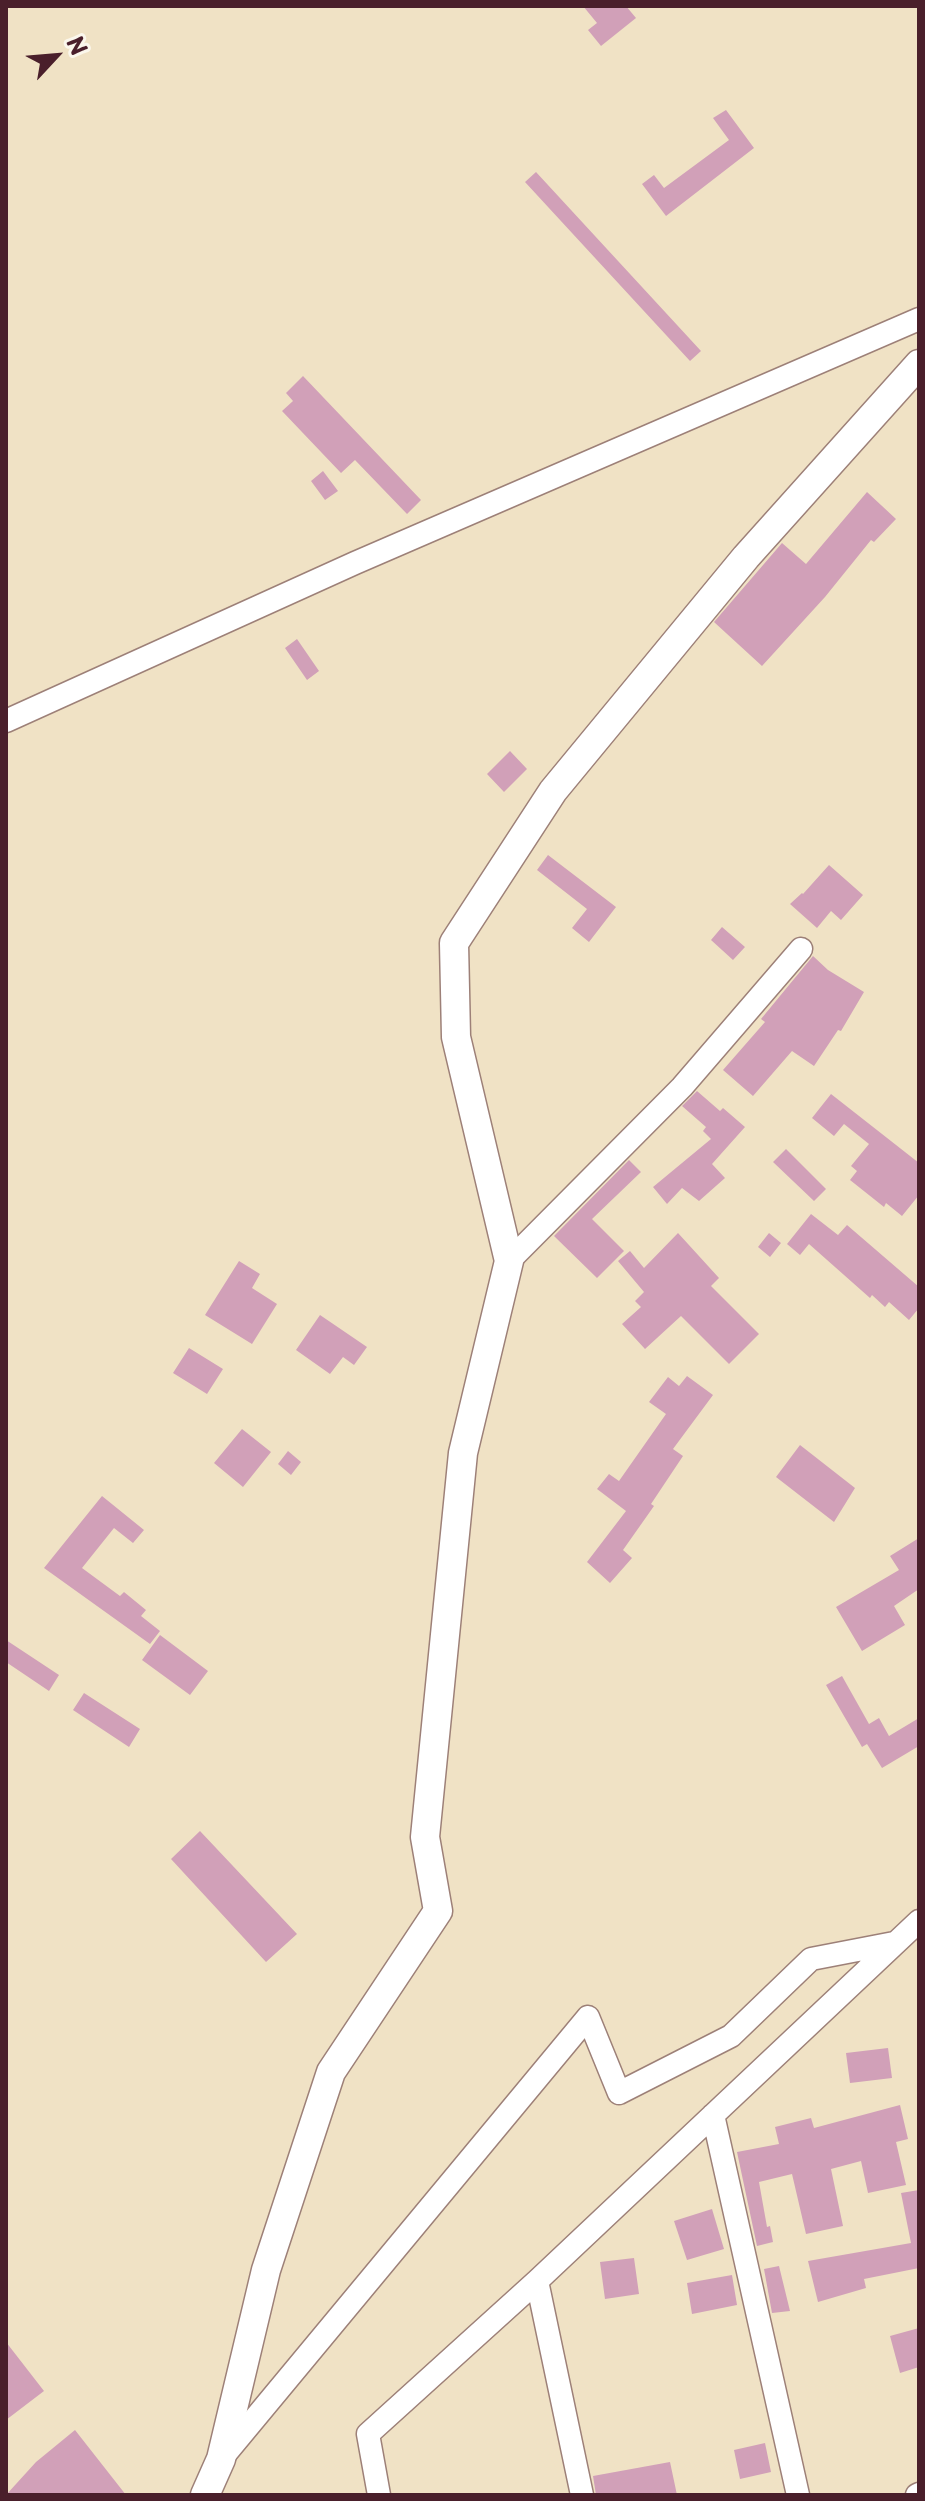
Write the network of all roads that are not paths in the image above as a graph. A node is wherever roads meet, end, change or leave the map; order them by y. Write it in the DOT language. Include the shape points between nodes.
graph roads {
  1 [pos="919,319"];
  2 [pos="919,364"];
  3 [pos="6,721"];
  4 [pos="801,949"];
  5 [pos="509,1261"];
  6 [pos="919,1921"];
  7 [pos="894,1943"];
  8 [pos="713,2115"];
  9 [pos="537,2281"];
  10 [pos="221,2459"];
  11 [pos="205,2495"];
  12 [pos="379,2495"];
  13 [pos="582,2495"];
  14 [pos="798,2495"];
  1 -- 3 [label="street"];
  2 -- 5 [label="street" via="746,557 553,791 454,943 456,1037"];
  4 -- 5 [label="street" via="682,1087"];
  5 -- 10 [label="street" via="463,1453 425,1837 438,1911 331,2072 266,2270"];
  6 -- 7 [label="street"];
  7 -- 8 [label="street"];
  7 -- 10 [label="street" via="811,1959 731,2036 619,2093 588,2017"];
  8 -- 9 [label="street"];
  8 -- 14 [label="street"];
  9 -- 12 [label="street" via="368,2434"];
  9 -- 13 [label="street"];
  10 -- 11 [label="street"];
}
